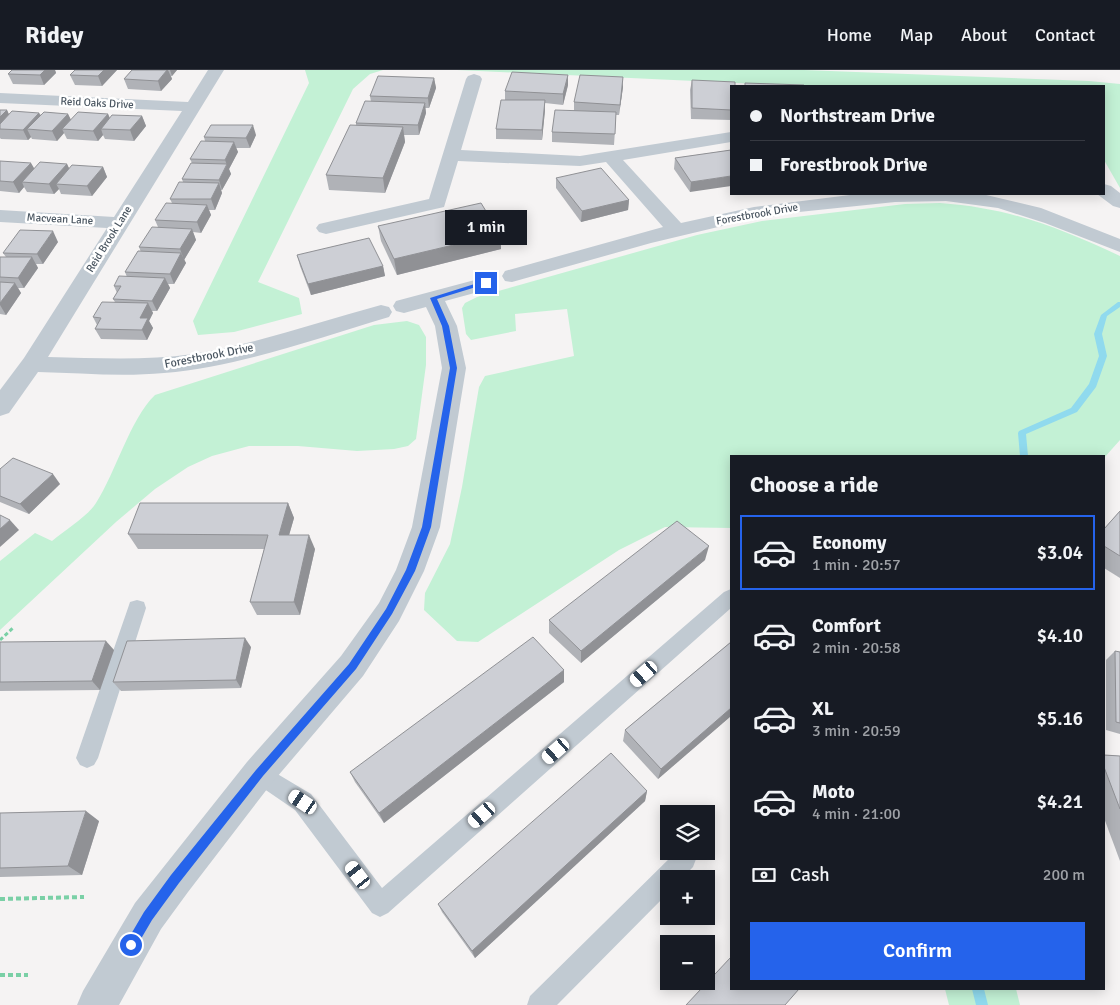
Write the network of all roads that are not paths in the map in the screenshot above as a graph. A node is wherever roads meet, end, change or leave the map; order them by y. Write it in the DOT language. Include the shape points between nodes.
graph roads {
  1 [pos="216,70"];
  2 [pos="474,79"];
  3 [pos="0,98"];
  4 [pos="193,107"];
  5 [pos="730,137"];
  6 [pos="451,155"];
  7 [pos="612,157"];
  8 [pos="1105,191"];
  9 [pos="1120,202"];
  10 [pos="0,216"];
  11 [pos="119,222"];
  12 [pos="326,228"];
  13 [pos="676,231"];
  14 [pos="1120,246"];
  15 [pos="512,276"];
  16 [pos="486,283"];
  17 [pos="433,298"];
  18 [pos="404,306"];
  19 [pos="381,312"];
  20 [pos="32,364"];
  21 [pos="0,407"];
  22 [pos="730,599"];
  23 [pos="137,608"];
  24 [pos="87,758"];
  25 [pos="259,773"];
  26 [pos="684,860"];
  27 [pos="97,1005"];
  28 [pos="539,1005"];
  1 -- 4 [label="street, Reid Brook Lane"];
  2 -- 6 [label="street"];
  3 -- 4 [label="street, Reid Oaks Drive"];
  4 -- 11 [label="street, Reid Brook Lane"];
  5 -- 7 [label="street"];
  6 -- 7 [label="street" via="580,162"];
  6 -- 12 [label="street" via="437,203"];
  7 -- 13 [label="street"];
  8 -- 9 [label="street"];
  10 -- 11 [label="street, Macvean Lane"];
  11 -- 20 [label="street, Reid Brook Lane"];
  13 -- 14 [label="street, Forestbrook Drive" via="775,209 884,197 945,196 979,199 1040,213"];
  13 -- 15 [label="street, Forestbrook Drive"];
  16 -- 17 [label="street"];
  17 -- 18 [label="street"];
  17 -- 25 [label="street" via="446,326 454,368 426,527 410,571 389,612 352,666"];
  19 -- 20 [label="street, Forestbrook Drive" via="195,361 117,366"];
  20 -- 21 [label="street, Reid Brook Lane"];
  22 -- 25 [label="lane" via="380,905 303,802"];
  23 -- 24 [label="lane"];
  25 -- 27 [label="street" via="148,916"];
  26 -- 28 [label="lane"];
}
